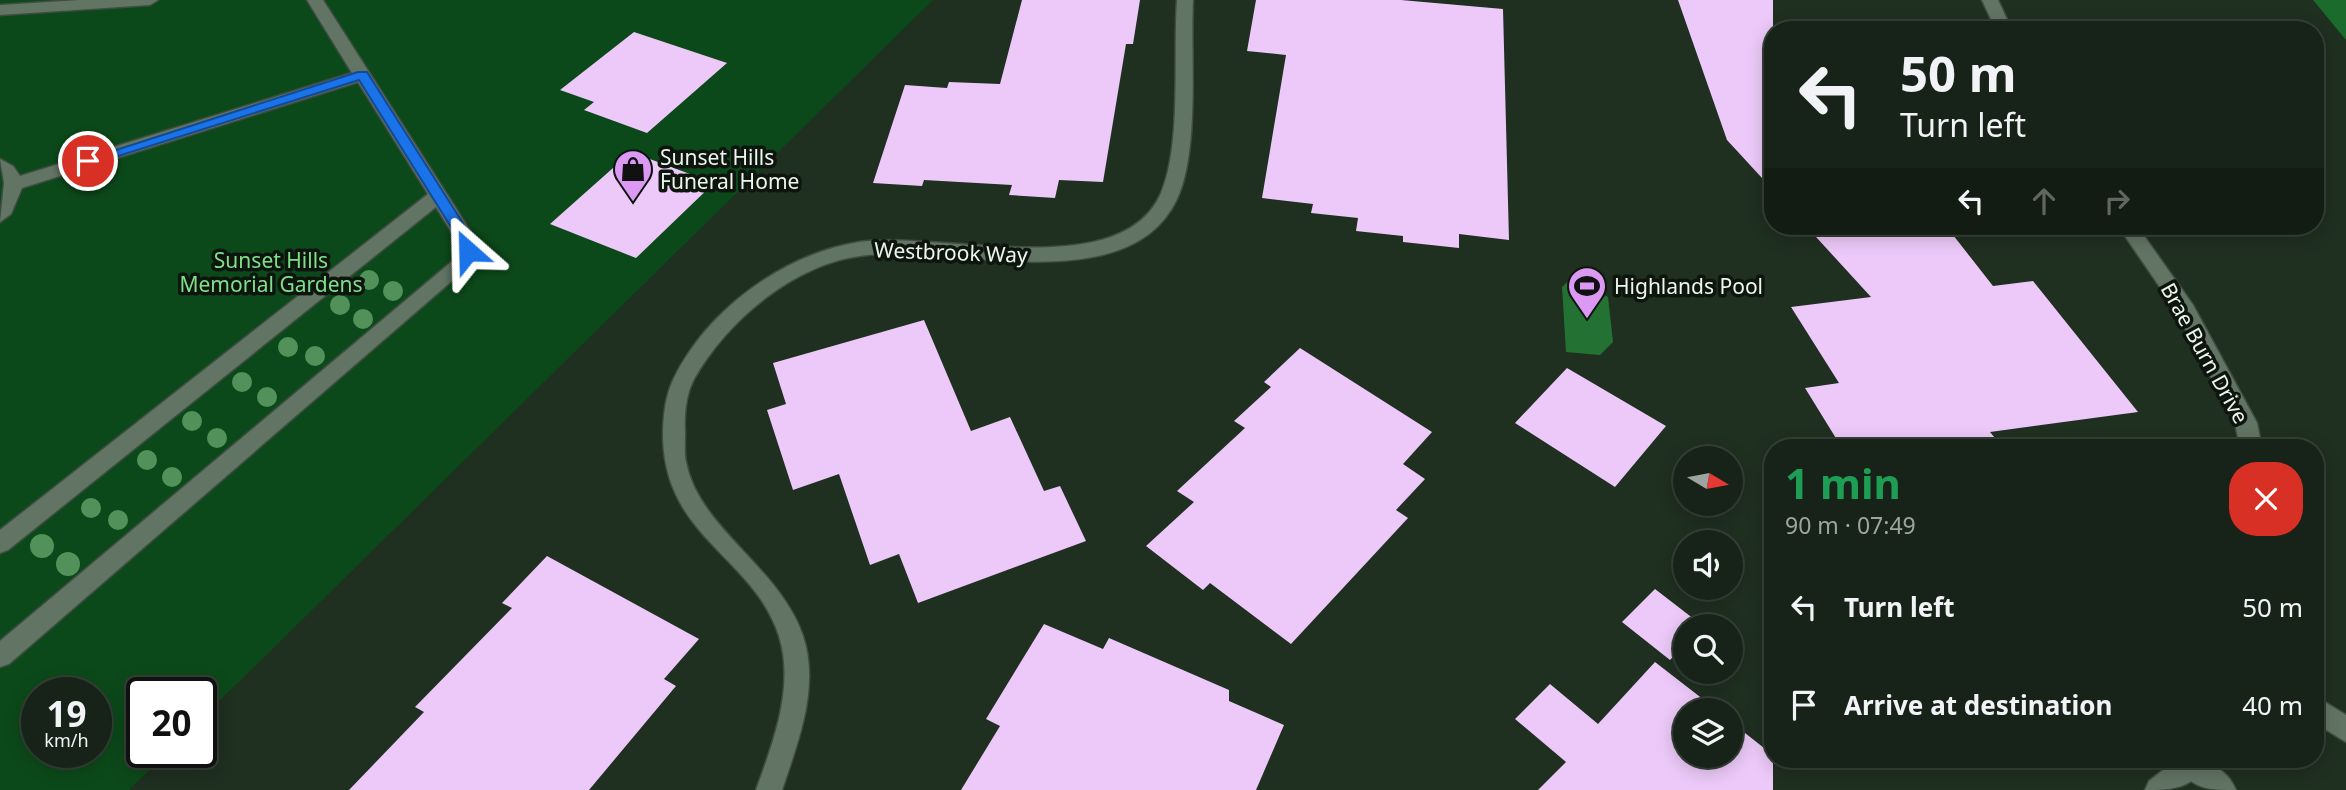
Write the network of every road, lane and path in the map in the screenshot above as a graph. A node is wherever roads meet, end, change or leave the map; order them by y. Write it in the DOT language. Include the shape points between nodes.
graph roads {
  1 [pos="150,0"];
  2 [pos="315,0"];
  3 [pos="1185,0"];
  4 [pos="1990,0"];
  5 [pos="0,10"];
  6 [pos="2000,21"];
  7 [pos="362,75"];
  8 [pos="0,165"];
  9 [pos="14,184"];
  10 [pos="438,196"];
  11 [pos="0,216"];
  12 [pos="2133,235"];
  13 [pos="2249,439"];
  14 [pos="0,543"];
  15 [pos="0,656"];
  16 [pos="2324,714"];
  17 [pos="2346,730"];
  18 [pos="2186,768"];
  19 [pos="2199,768"];
  20 [pos="769,790"];
  21 [pos="2158,790"];
  22 [pos="2223,790"];
  1 -- 5 [label="street"];
  2 -- 7 [label="street"];
  3 -- 20 [label="street, Westbrook Way" via="1175,179 1160,212 1136,233 1111,244 1047,256 886,246 824,259 789,274 730,316 684,377 672,439 692,510 776,605 790,634 797,668 794,705"];
  4 -- 6 [label="street"];
  7 -- 9 [label="street"];
  7 -- 10 [label="street"];
  8 -- 9 [label="street"];
  9 -- 11 [label="street" via="11,201"];
  10 -- 14 [label="street"];
  10 -- 15 [label="street" via="468,243 465,261 458,269"];
  12 -- 13 [label="street, Brae Burn Drive" via="2183,305 2246,423"];
  16 -- 17 [label="street"];
  18 -- 21 [label="street"];
  19 -- 22 [label="street"];
}
